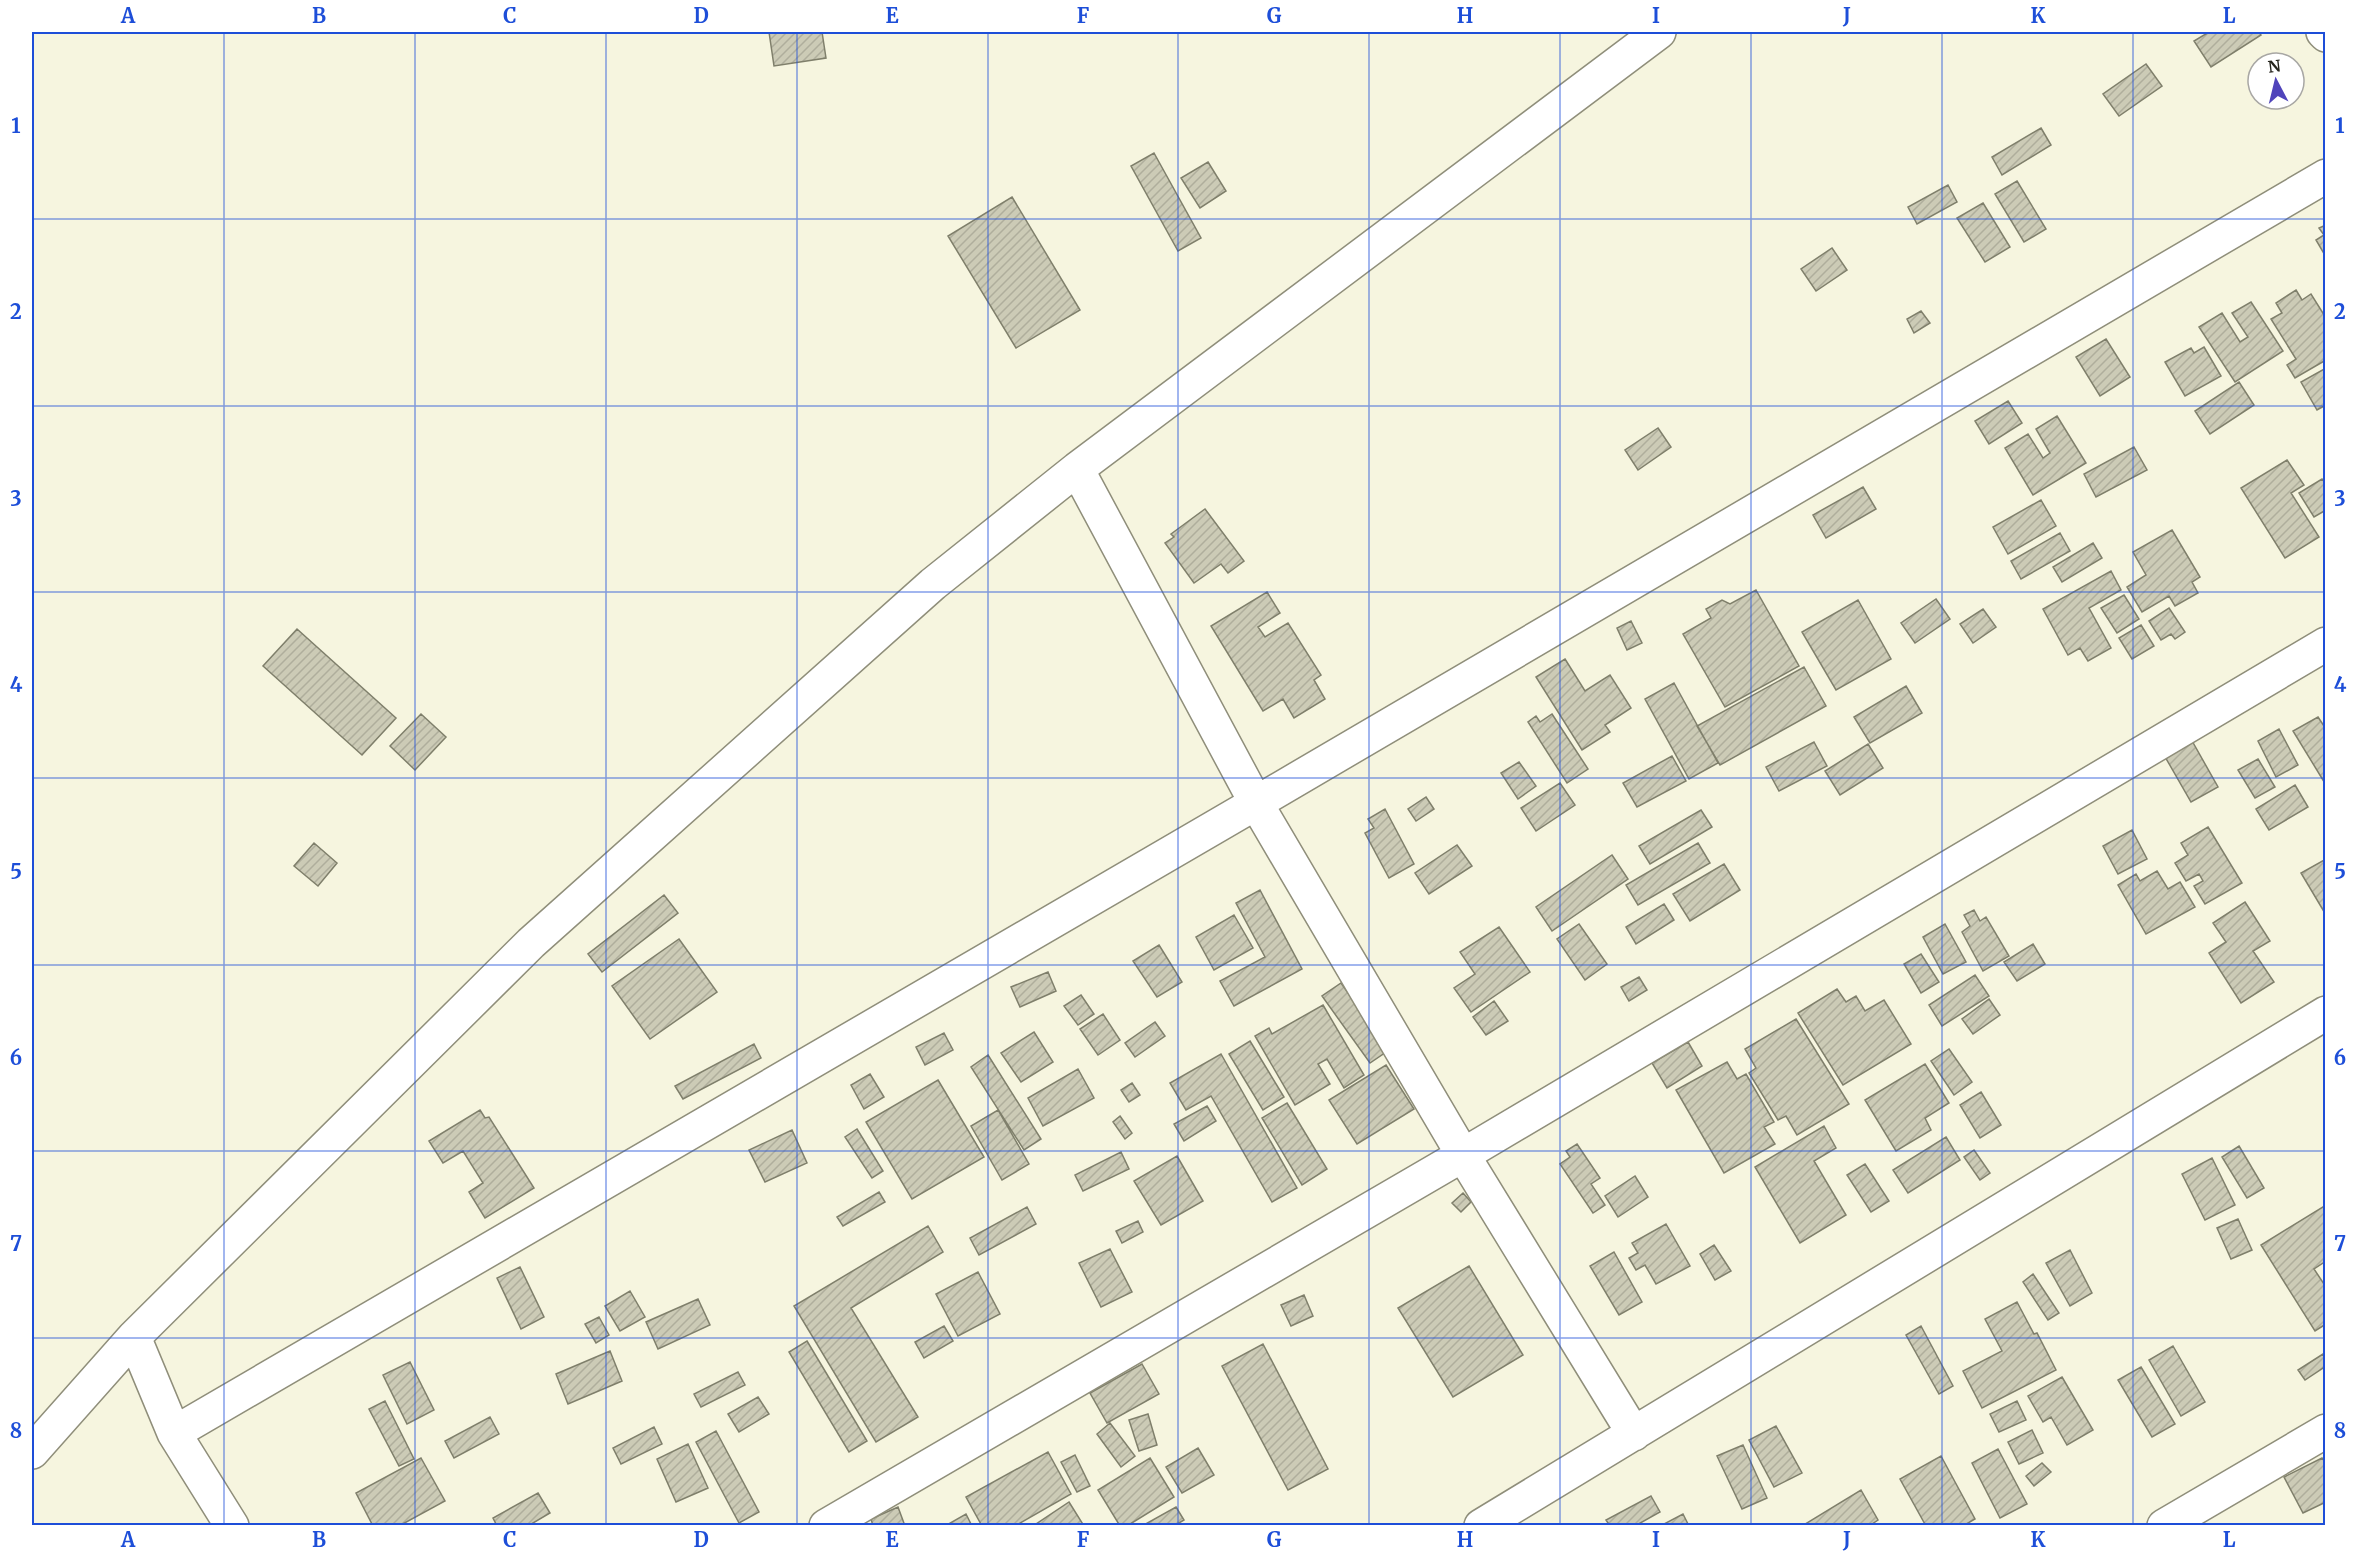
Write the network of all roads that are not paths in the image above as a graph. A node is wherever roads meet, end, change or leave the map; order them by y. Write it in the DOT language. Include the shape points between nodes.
graph roads {
  1 [pos="1659,32"];
  2 [pos="2325,176"];
  3 [pos="1077,469"];
  4 [pos="2325,644"];
  5 [pos="1256,803"];
  6 [pos="2325,1013"];
  7 [pos="1463,1155"];
  8 [pos="134,1337"];
  9 [pos="2325,1432"];
  10 [pos="174,1433"];
  11 [pos="1634,1434"];
  12 [pos="32,1452"];
  13 [pos="231,1526"];
  14 [pos="826,1526"];
  15 [pos="1481,1526"];
  16 [pos="2164,1526"];
  1 -- 3 [label="street"];
  2 -- 5 [label="street"];
  3 -- 5 [label="street"];
  3 -- 8 [label="street" via="933,584 531,943"];
  4 -- 7 [label="street"];
  5 -- 7 [label="street"];
  5 -- 10 [label="street"];
  6 -- 11 [label="street"];
  7 -- 11 [label="street"];
  7 -- 14 [label="street"];
  8 -- 10 [label="street"];
  8 -- 12 [label="street"];
  9 -- 16 [label="street"];
  10 -- 13 [label="street"];
  11 -- 15 [label="street"];
}
